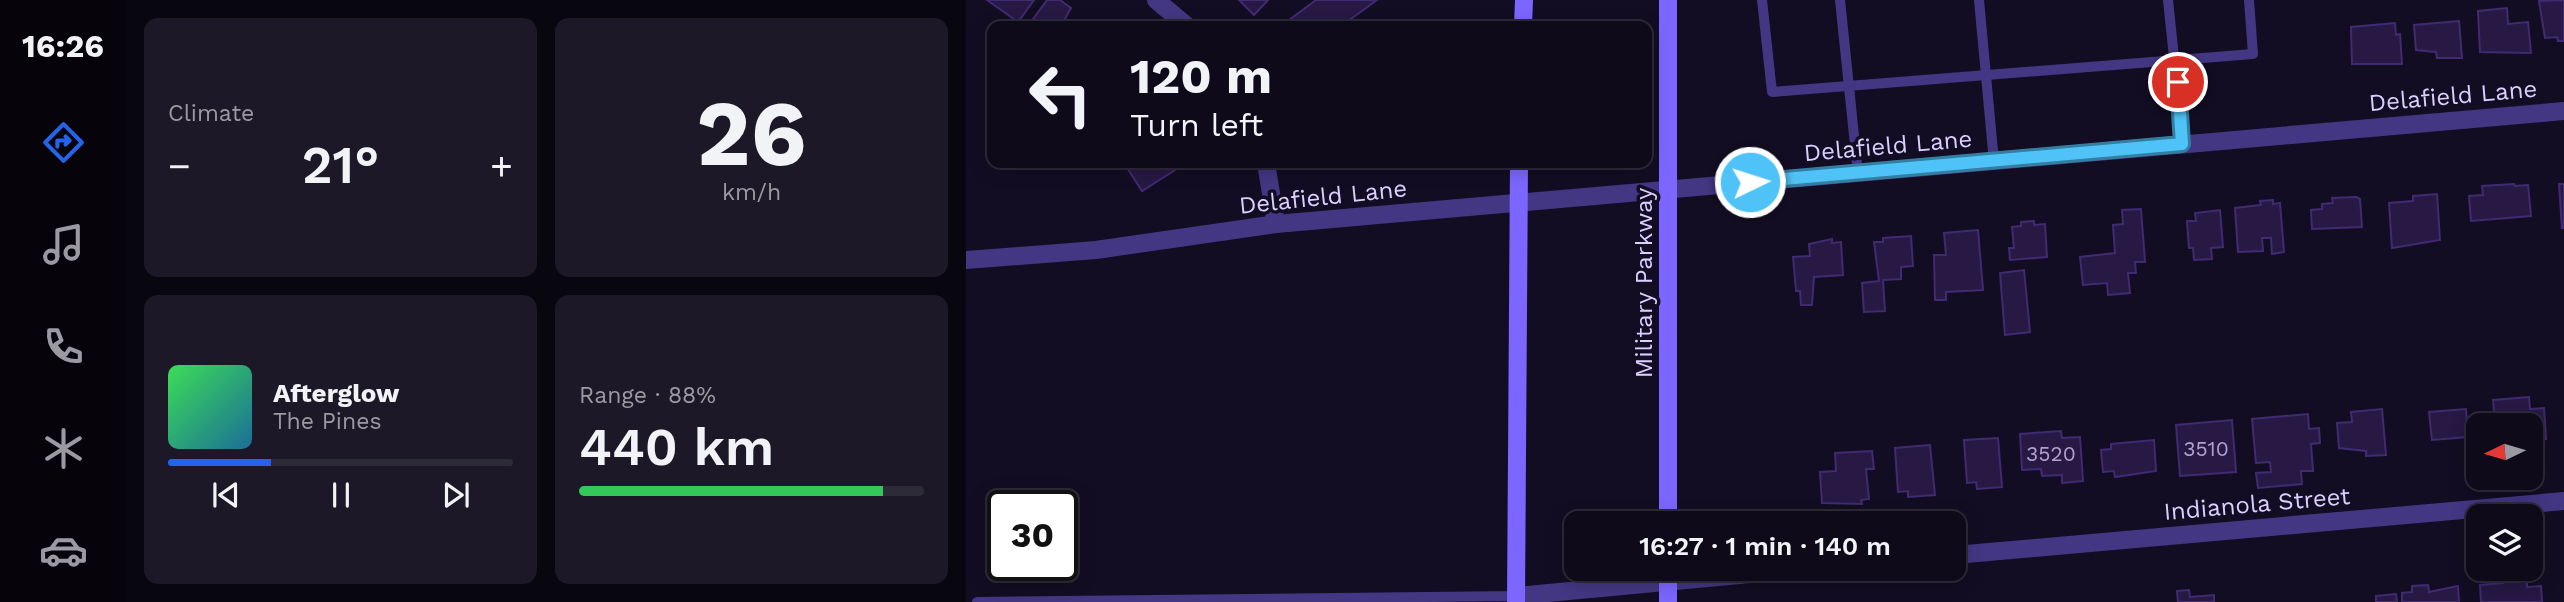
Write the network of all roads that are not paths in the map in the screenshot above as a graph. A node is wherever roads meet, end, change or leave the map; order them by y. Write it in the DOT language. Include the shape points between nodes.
graph roads {
  1 [pos="1156,0"];
  2 [pos="1524,0"];
  3 [pos="1668,0"];
  4 [pos="1762,0"];
  5 [pos="1840,0"];
  6 [pos="1979,0"];
  7 [pos="2168,0"];
  8 [pos="2249,0"];
  9 [pos="1182,21"];
  10 [pos="1523,21"];
  11 [pos="2176,61"];
  12 [pos="1985,75"];
  13 [pos="1849,87"];
  14 [pos="2564,111"];
  15 [pos="2182,144"];
  16 [pos="1994,162"];
  17 [pos="1267,168"];
  18 [pos="1519,168"];
  19 [pos="1858,174"];
  20 [pos="1669,188"];
  21 [pos="1518,203"];
  22 [pos="1276,224"];
  23 [pos="966,260"];
  24 [pos="2564,501"];
  25 [pos="1668,511"];
  26 [pos="1966,554"];
  27 [pos="1630,581"];
  28 [pos="1668,581"];
  29 [pos="966,591"];
  30 [pos="1516,599"];
  31 [pos="976,601"];
  32 [pos="1668,602"];
  1 -- 9 [label="street"];
  2 -- 10 [label="main road"];
  3 -- 20 [label="main road, Military Parkway"];
  4 -- 13 [label="lane" via="1772,92"];
  5 -- 13 [label="lane"];
  6 -- 12 [label="lane"];
  7 -- 11 [label="lane"];
  8 -- 11 [label="lane" via="2253,54"];
  11 -- 12 [label="lane"];
  11 -- 15 [label="lane"];
  12 -- 13 [label="lane"];
  12 -- 16 [label="lane"];
  13 -- 19 [label="lane"];
  14 -- 15 [label="street, Delafield Lane"];
  15 -- 16 [label="street, Delafield Lane"];
  16 -- 19 [label="street, Delafield Lane"];
  17 -- 22 [label="street"];
  18 -- 21 [label="main road"];
  19 -- 20 [label="street, Delafield Lane"];
  20 -- 21 [label="street, Delafield Lane"];
  20 -- 25 [label="main road, Military Parkway"];
  21 -- 22 [label="street, Delafield Lane"];
  21 -- 30 [label="main road"];
  22 -- 23 [label="street, Delafield Lane" via="1096,250"];
  24 -- 26 [label="street, Indianola Street"];
  27 -- 30 [label="street"];
  28 -- 32 [label="main road"];
  29 -- 31 [label="lane"];
  30 -- 31 [label="lane"];
}
